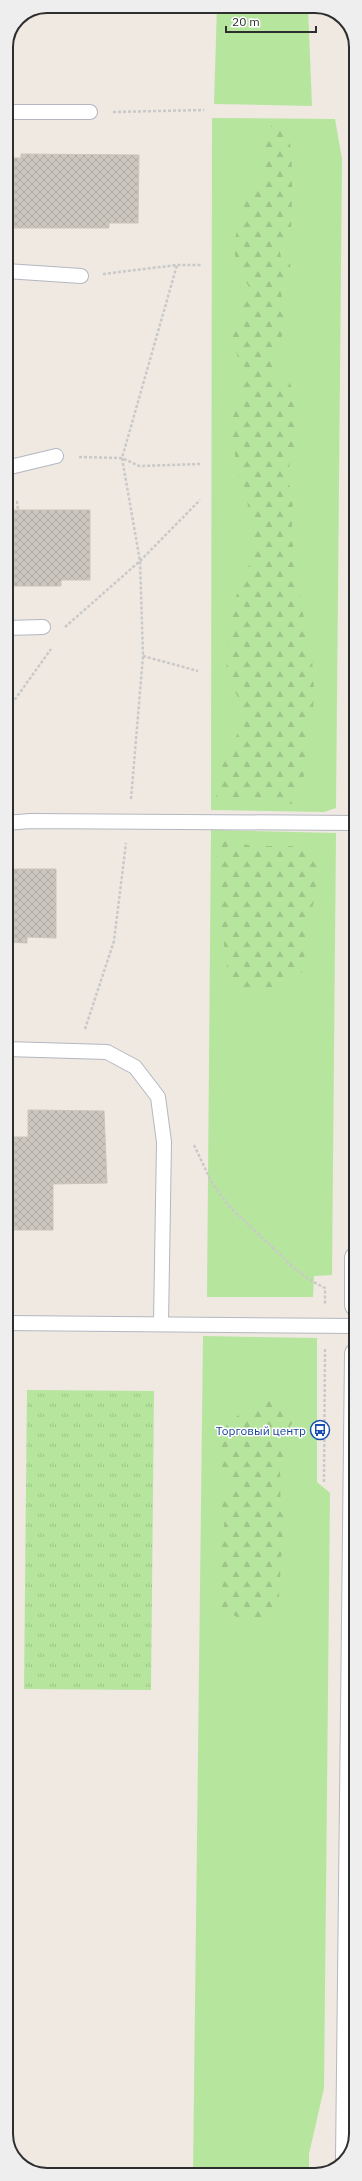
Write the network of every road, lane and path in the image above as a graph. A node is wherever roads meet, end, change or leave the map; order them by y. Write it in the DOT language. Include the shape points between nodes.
graph roads {
  1 [pos="204,110"];
  2 [pos="13,112"];
  3 [pos="90,112"];
  4 [pos="177,265"];
  5 [pos="202,265"];
  6 [pos="13,271"];
  7 [pos="81,276"];
  8 [pos="56,456"];
  9 [pos="122,458"];
  10 [pos="200,464"];
  11 [pos="13,466"];
  12 [pos="200,500"];
  13 [pos="13,502"];
  14 [pos="18,510"];
  15 [pos="140,561"];
  16 [pos="43,627"];
  17 [pos="67,627"];
  18 [pos="13,628"];
  19 [pos="63,633"];
  20 [pos="54,645"];
  21 [pos="143,656"];
  22 [pos="198,671"];
  23 [pos="13,702"];
  24 [pos="129,822"];
  25 [pos="13,823"];
  26 [pos="349,823"];
  27 [pos="78,1051"];
  28 [pos="13,1052"];
  29 [pos="194,1145"];
  30 [pos="13,1323"];
  31 [pos="161,1323"];
  32 [pos="326,1325"];
  33 [pos="349,1326"];
  34 [pos="324,1482"];
  35 [pos="349,1980"];
  36 [pos="347,2143"];
  1 -- 3 [label="path"];
  2 -- 3 [label="lane"];
  4 -- 5 [label="path"];
  4 -- 7 [label="path"];
  4 -- 9 [label="path"];
  6 -- 7 [label="lane"];
  8 -- 9 [label="path"];
  8 -- 11 [label="lane"];
  9 -- 10 [label="path" via="139,466"];
  9 -- 15 [label="path"];
  12 -- 15 [label="path"];
  13 -- 14 [label="path" via="17,502"];
  15 -- 17 [label="path"];
  15 -- 21 [label="path"];
  16 -- 17 [label="path"];
  16 -- 18 [label="lane"];
  17 -- 19 [label="path"];
  20 -- 23 [label="path"];
  21 -- 22 [label="path"];
  21 -- 24 [label="path"];
  24 -- 25 [label="lane"];
  24 -- 26 [label="lane"];
  24 -- 27 [label="path" via="114,941"];
  27 -- 28 [label="lane"];
  27 -- 31 [label="lane" via="107,1052 135,1067 158,1097 164,1142"];
  29 -- 32 [label="path" via="212,1183 229,1206 294,1268 326,1288"];
  30 -- 31 [label="lane"];
  31 -- 32 [label="lane"];
  32 -- 33 [label="lane"];
  32 -- 34 [label="path"];
  35 -- 36 [label="street"];
}
